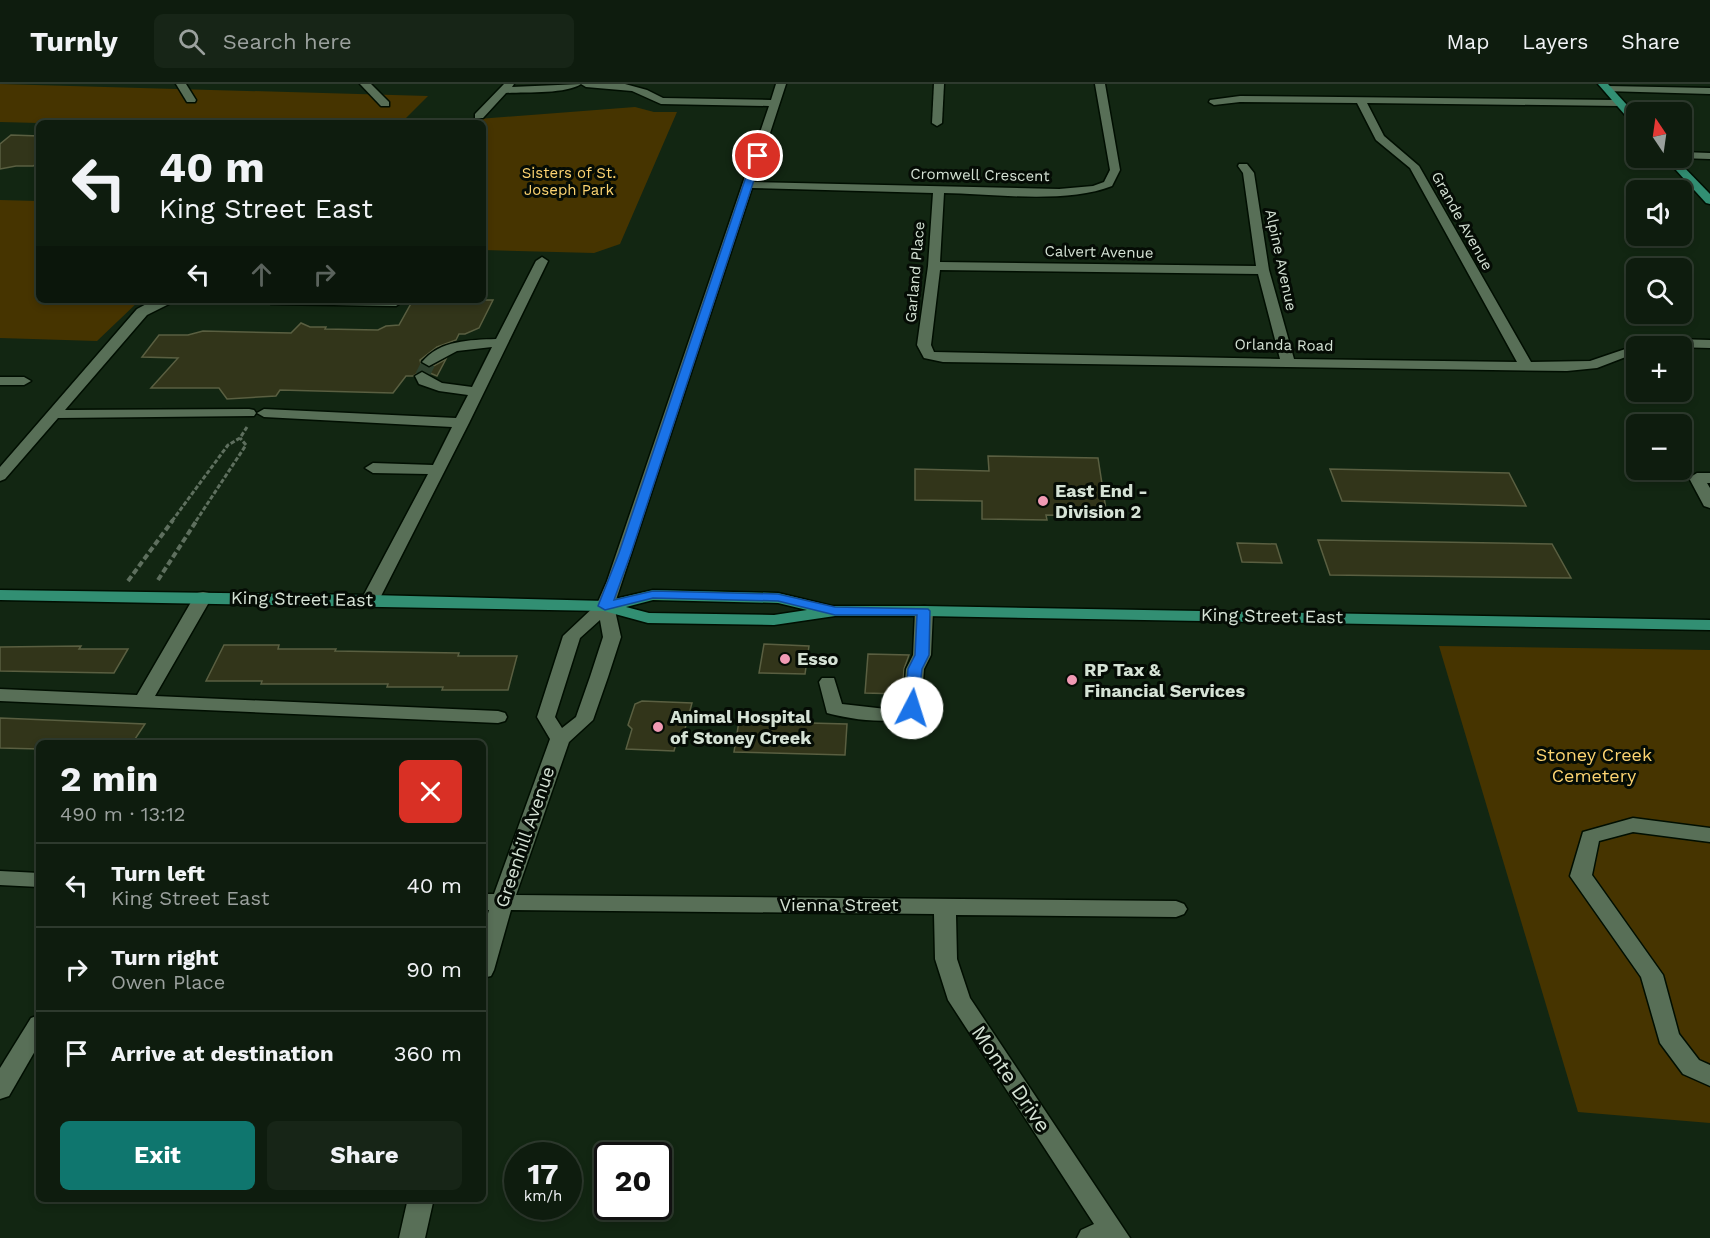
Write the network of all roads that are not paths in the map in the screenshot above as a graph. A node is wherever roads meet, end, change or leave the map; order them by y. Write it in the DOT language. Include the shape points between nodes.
graph roads {
  1 [pos="181,84"];
  2 [pos="365,84"];
  3 [pos="576,84"];
  4 [pos="586,84"];
  5 [pos="781,84"];
  6 [pos="939,84"];
  7 [pos="1100,84"];
  8 [pos="1606,86"];
  9 [pos="506,87"];
  10 [pos="1710,91"];
  11 [pos="191,100"];
  12 [pos="1360,100"];
  13 [pos="1214,102"];
  14 [pos="776,103"];
  15 [pos="1619,103"];
  16 [pos="385,104"];
  17 [pos="1626,110"];
  18 [pos="479,116"];
  19 [pos="937,123"];
  20 [pos="1692,156"];
  21 [pos="1710,156"];
  22 [pos="1243,166"];
  23 [pos="1679,168"];
  24 [pos="748,185"];
  25 [pos="939,189"];
  26 [pos="1710,201"];
  27 [pos="542,261"];
  28 [pos="934,266"];
  29 [pos="1263,270"];
  30 [pos="160,303"];
  31 [pos="502,343"];
  32 [pos="1692,344"];
  33 [pos="1710,344"];
  34 [pos="1626,353"];
  35 [pos="929,356"];
  36 [pos="429,362"];
  37 [pos="1288,362"];
  38 [pos="1526,366"];
  39 [pos="422,376"];
  40 [pos="0,381"];
  41 [pos="24,381"];
  42 [pos="477,392"];
  43 [pos="56,414"];
  44 [pos="462,423"];
  45 [pos="378,464"];
  46 [pos="441,466"];
  47 [pos="0,476"];
  48 [pos="1710,478"];
  49 [pos="1710,503"];
  50 [pos="0,594"];
  51 [pos="203,597"];
  52 [pos="370,600"];
  53 [pos="605,606"];
  54 [pos="924,611"];
  55 [pos="1710,625"];
  56 [pos="828,682"];
  57 [pos="0,695"];
  58 [pos="143,701"];
  59 [pos="498,717"];
  60 [pos="560,739"];
  61 [pos="1710,835"];
  62 [pos="0,878"];
  63 [pos="36,880"];
  64 [pos="492,903"];
  65 [pos="945,906"];
  66 [pos="1176,909"];
  67 [pos="486,948"];
  68 [pos="36,1029"];
  69 [pos="1710,1076"];
  70 [pos="0,1089"];
  71 [pos="421,1202"];
  72 [pos="1106,1235"];
  73 [pos="412,1238"];
  1 -- 11 [label="street"];
  2 -- 16 [label="street"];
  3 -- 9 [label="street"];
  4 -- 14 [label="street" via="633,87 661,101"];
  5 -- 14 [label="street"];
  6 -- 19 [label="street"];
  7 -- 25 [label="street, Cromwell Crescent" via="1115,170 1108,184 1077,192"];
  8 -- 10 [label="street"];
  8 -- 15 [label="main road"];
  9 -- 18 [label="street"];
  12 -- 13 [label="street"];
  12 -- 15 [label="street"];
  12 -- 38 [label="street, Grande Avenue" via="1380,138 1414,166"];
  14 -- 24 [label="street"];
  15 -- 17 [label="main road"];
  20 -- 21 [label="street"];
  22 -- 29 [label="street, Alpine Avenue" via="1248,173"];
  23 -- 26 [label="main road"];
  24 -- 25 [label="street, Cromwell Crescent"];
  24 -- 53 [label="street"];
  25 -- 28 [label="street, Garland Place"];
  27 -- 31 [label="street"];
  28 -- 29 [label="street, Calvert Avenue"];
  28 -- 35 [label="street, Garland Place" via="924,345"];
  29 -- 37 [label="street, Alpine Avenue"];
  30 -- 43 [label="street" via="142,312"];
  31 -- 36 [label="street" via="465,345 435,354"];
  31 -- 42 [label="street"];
  32 -- 33 [label="street"];
  34 -- 38 [label="street, Orlanda Road" via="1592,365"];
  35 -- 37 [label="street, Orlanda Road"];
  37 -- 38 [label="street, Orlanda Road"];
  39 -- 42 [label="street" via="424,381 439,387"];
  40 -- 41 [label="street"];
  42 -- 44 [label="street"];
  43 -- 44 [label="street"];
  43 -- 47 [label="street"];
  44 -- 46 [label="street"];
  45 -- 46 [label="street"];
  46 -- 52 [label="street"];
  48 -- 49 [label="street" via="1697,478"];
  50 -- 51 [label="main road, King Street East"];
  51 -- 52 [label="main road, King Street East"];
  51 -- 58 [label="street"];
  52 -- 53 [label="main road, King Street East"];
  53 -- 54 [label="main road, King Street East" via="648,618 774,620 835,611"];
  53 -- 60 [label="street" via="612,637 588,709 584,720"];
  53 -- 60 [label="street" via="573,636 546,717"];
  54 -- 55 [label="main road, King Street East"];
  54 -- 56 [label="street" via="922,655 915,669 912,708 907,712 890,715 834,709"];
  57 -- 58 [label="street"];
  58 -- 59 [label="street"];
  60 -- 64 [label="street, Greenhill Avenue"];
  61 -- 69 [label="street" via="1633,825 1590,837 1581,876 1652,975 1668,1037 1691,1068"];
  62 -- 63 [label="street"];
  64 -- 65 [label="street, Vienna Street"];
  64 -- 67 [label="street, Greenhill Avenue"];
  65 -- 66 [label="street, Vienna Street"];
  65 -- 72 [label="street, Monte Drive" via="946,959 959,1000"];
  68 -- 70 [label="street"];
  71 -- 73 [label="street"];
}
